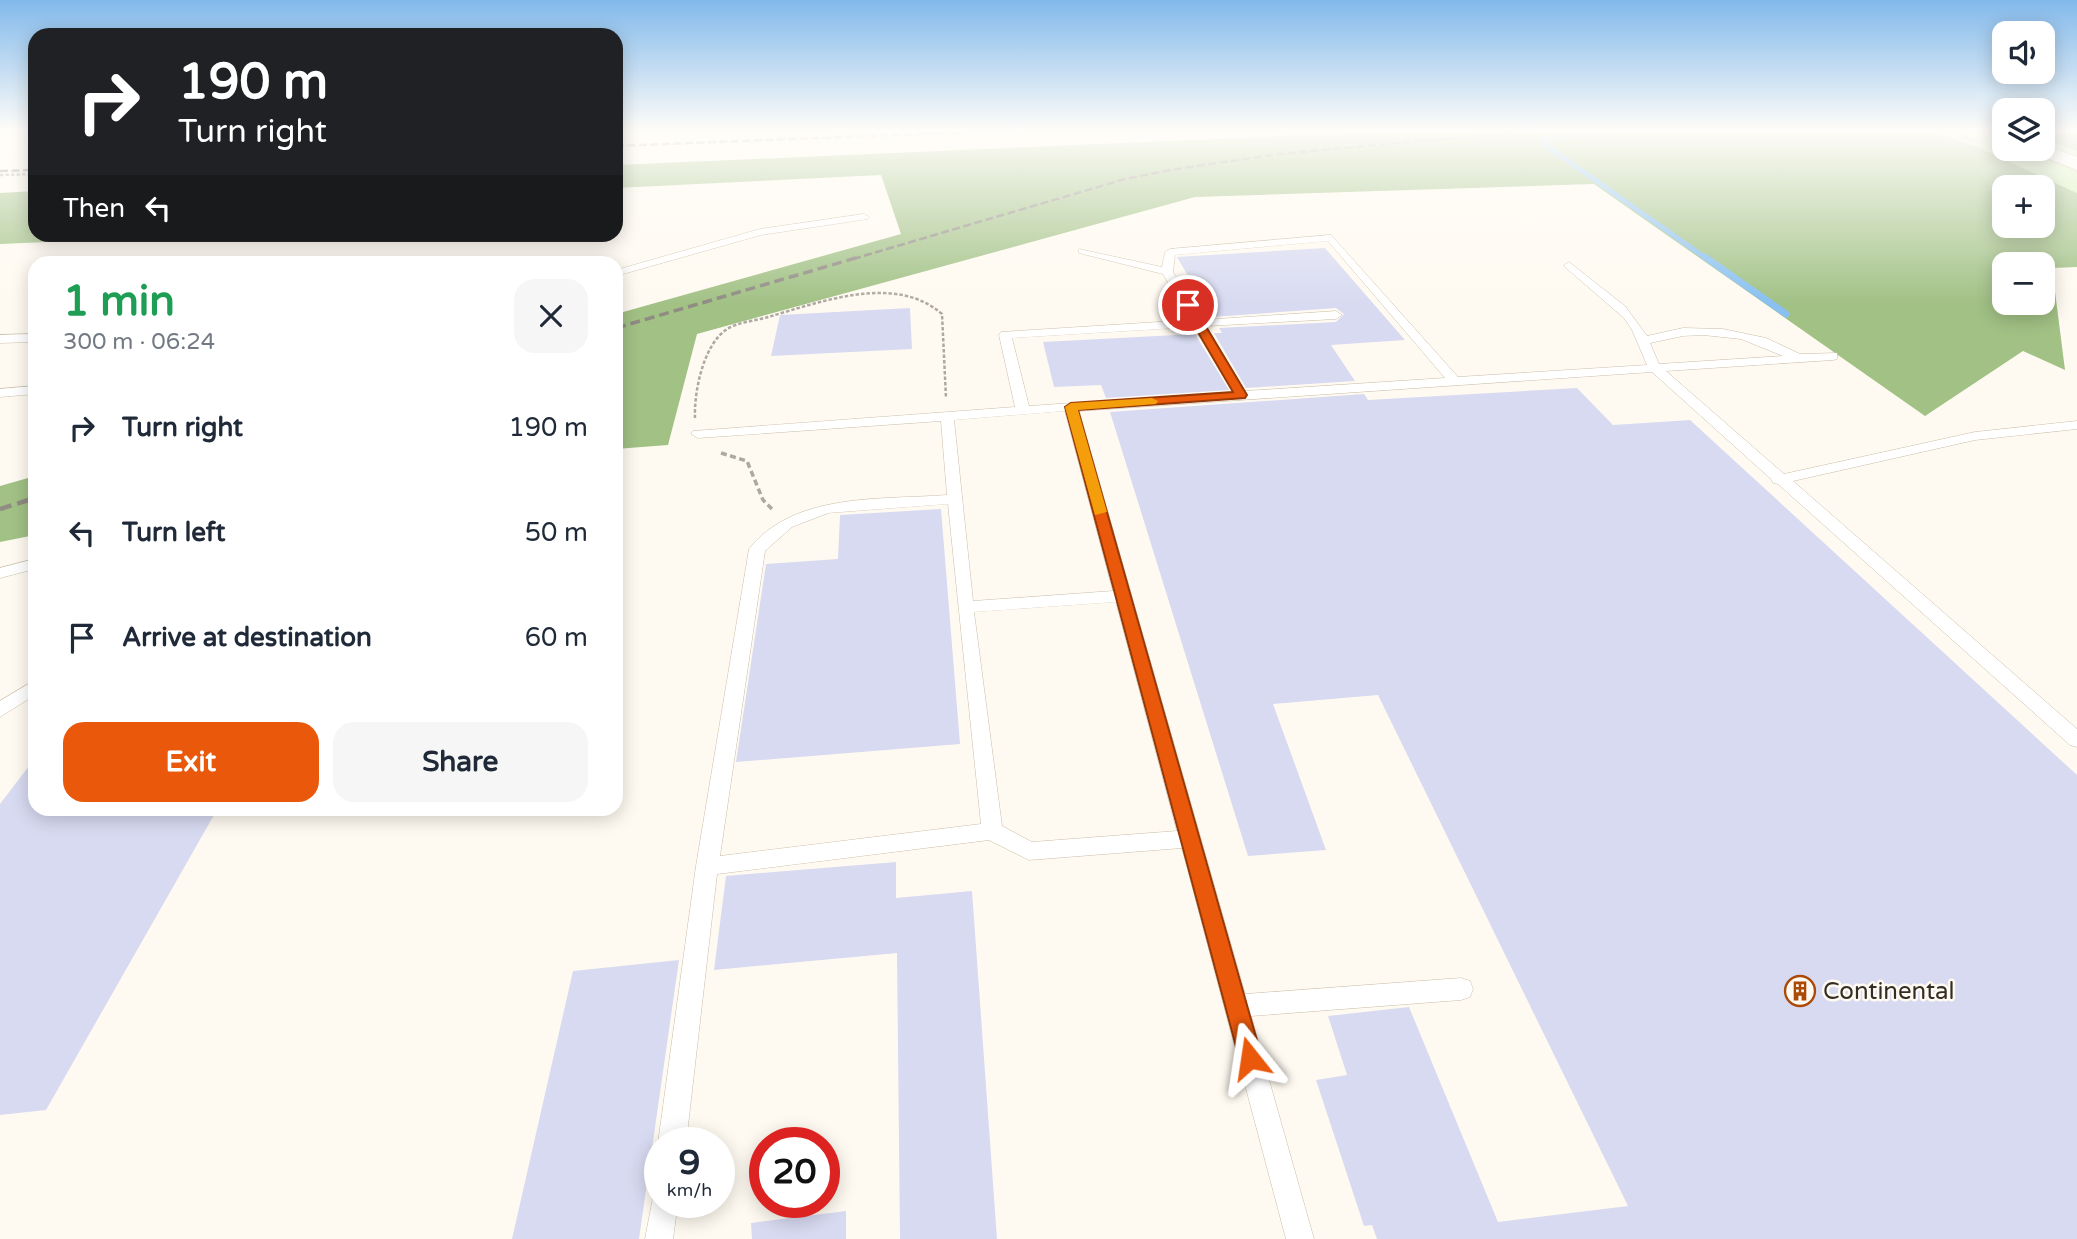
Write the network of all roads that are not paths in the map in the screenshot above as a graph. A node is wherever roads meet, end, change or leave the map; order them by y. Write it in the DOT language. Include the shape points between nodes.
graph roads {
  1 [pos="864,217"];
  2 [pos="1083,251"];
  3 [pos="1569,265"];
  4 [pos="623,270"];
  5 [pos="1167,272"];
  6 [pos="1336,315"];
  7 [pos="1198,322"];
  8 [pos="28,338"];
  9 [pos="0,339"];
  10 [pos="1645,341"];
  11 [pos="1833,356"];
  12 [pos="1797,358"];
  13 [pos="1655,368"];
  14 [pos="1455,382"];
  15 [pos="28,391"];
  16 [pos="0,393"];
  17 [pos="1241,395"];
  18 [pos="1071,407"];
  19 [pos="1023,410"];
  20 [pos="947,416"];
  21 [pos="2077,425"];
  22 [pos="698,434"];
  23 [pos="1778,480"];
  24 [pos="954,499"];
  25 [pos="28,566"];
  26 [pos="0,573"];
  27 [pos="1123,596"];
  28 [pos="965,607"];
  29 [pos="28,691"];
  30 [pos="0,710"];
  31 [pos="2077,740"];
  32 [pos="992,831"];
  33 [pos="1190,839"];
  34 [pos="707,866"];
  35 [pos="1461,989"];
  36 [pos="1236,1006"];
  37 [pos="674,1127"];
  38 [pos="662,1218"];
  39 [pos="659,1239"];
  40 [pos="1300,1239"];
  1 -- 4 [label="lane" via="760,232"];
  2 -- 5 [label="lane"];
  3 -- 10 [label="lane" via="1633,322"];
  5 -- 7 [label="lane"];
  5 -- 14 [label="lane" via="1170,252 1331,238"];
  6 -- 7 [label="lane"];
  7 -- 17 [label="lane"];
  7 -- 19 [label="lane" via="1005,335"];
  8 -- 9 [label="lane"];
  10 -- 12 [label="lane" via="1671,332 1706,330 1780,346"];
  10 -- 13 [label="lane" via="1645,354"];
  11 -- 12 [label="lane"];
  12 -- 13 [label="lane"];
  13 -- 14 [label="lane"];
  13 -- 23 [label="lane"];
  14 -- 17 [label="lane"];
  15 -- 16 [label="lane"];
  17 -- 18 [label="lane"];
  18 -- 19 [label="lane"];
  18 -- 27 [label="lane"];
  19 -- 20 [label="lane"];
  20 -- 22 [label="lane"];
  20 -- 24 [label="lane"];
  21 -- 23 [label="lane" via="1975,436"];
  23 -- 31 [label="lane"];
  24 -- 28 [label="lane"];
  24 -- 34 [label="lane" via="826,509 786,524 757,550"];
  25 -- 26 [label="lane"];
  27 -- 28 [label="lane"];
  27 -- 33 [label="lane"];
  28 -- 32 [label="lane"];
  29 -- 30 [label="lane"];
  32 -- 33 [label="lane" via="1028,851"];
  32 -- 34 [label="lane"];
  33 -- 36 [label="lane"];
  34 -- 37 [label="lane"];
  35 -- 36 [label="lane"];
  36 -- 40 [label="lane"];
  38 -- 39 [label="lane"];
}
